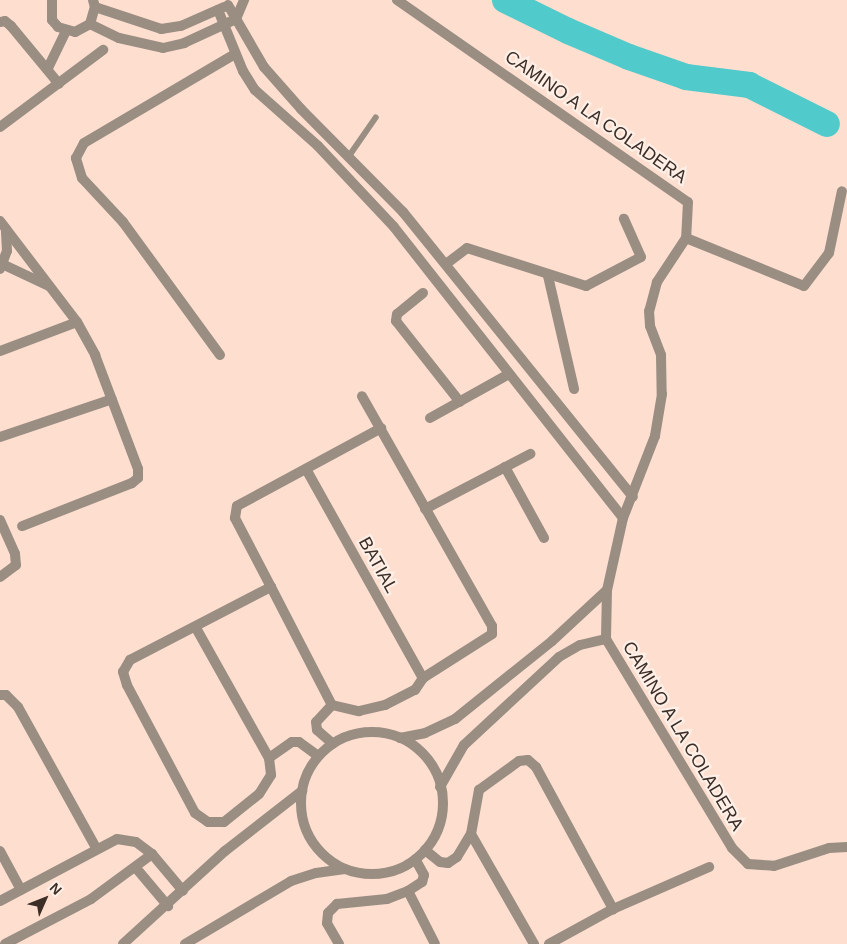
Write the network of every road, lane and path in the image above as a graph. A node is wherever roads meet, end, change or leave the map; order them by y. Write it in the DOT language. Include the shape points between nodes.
graph roads {
  1 [pos="242,0"];
  2 [pos="397,0"];
  3 [pos="49,1"];
  4 [pos="94,4"];
  5 [pos="228,5"];
  6 [pos="218,10"];
  7 [pos="236,19"];
  8 [pos="0,22"];
  9 [pos="90,24"];
  10 [pos="224,25"];
  11 [pos="66,31"];
  12 [pos="103,50"];
  13 [pos="235,54"];
  14 [pos="48,68"];
  15 [pos="59,84"];
  16 [pos="376,118"];
  17 [pos="0,128"];
  18 [pos="328,135"];
  19 [pos="318,146"];
  20 [pos="349,156"];
  21 [pos="842,191"];
  22 [pos="624,220"];
  23 [pos="3,225"];
  24 [pos="686,238"];
  25 [pos="446,264"];
  26 [pos="1,266"];
  27 [pos="548,276"];
  28 [pos="50,286"];
  29 [pos="423,293"];
  30 [pos="77,322"];
  31 [pos="0,351"];
  32 [pos="220,355"];
  33 [pos="532,373"];
  34 [pos="509,374"];
  35 [pos="518,385"];
  36 [pos="574,388"];
  37 [pos="362,396"];
  38 [pos="112,399"];
  39 [pos="460,402"];
  40 [pos="430,418"];
  41 [pos="381,428"];
  42 [pos="0,437"];
  43 [pos="530,454"];
  44 [pos="505,467"];
  45 [pos="306,469"];
  46 [pos="633,496"];
  47 [pos="425,509"];
  48 [pos="622,518"];
  49 [pos="0,520"];
  50 [pos="22,526"];
  51 [pos="544,538"];
  52 [pos="0,577"];
  53 [pos="271,587"];
  54 [pos="607,590"];
  55 [pos="196,628"];
  56 [pos="606,639"];
  57 [pos="423,678"];
  58 [pos="0,695"];
  59 [pos="332,705"];
  60 [pos="400,738"];
  61 [pos="332,744"];
  62 [pos="318,756"];
  63 [pos="269,758"];
  64 [pos="440,786"];
  65 [pos="302,791"];
  66 [pos="471,834"];
  67 [pos="847,847"];
  68 [pos="96,848"];
  69 [pos="425,850"];
  70 [pos="0,851"];
  71 [pos="152,854"];
  72 [pos="415,859"];
  73 [pos="709,867"];
  74 [pos="136,868"];
  75 [pos="346,869"];
  76 [pos="21,890"];
  77 [pos="183,891"];
  78 [pos="408,891"];
  79 [pos="0,901"];
  80 [pos="168,906"];
  81 [pos="613,910"];
  82 [pos="5,944"];
  83 [pos="122,944"];
  84 [pos="185,944"];
  85 [pos="339,944"];
  86 [pos="435,944"];
  87 [pos="534,944"];
  88 [pos="549,944"];
  1 -- 5 [label="street"];
  1 -- 7 [label="street"];
  2 -- 24 [label="street, CAMINO A LA COLADERA" via="684,196 688,202"];
  3 -- 11 [label="street" via="52,20"];
  4 -- 6 [label="street" via="161,29 181,26"];
  4 -- 9 [label="street"];
  5 -- 6 [label="street"];
  5 -- 7 [label="street"];
  6 -- 10 [label="street"];
  7 -- 10 [label="street"];
  7 -- 18 [label="street" via="264,67"];
  8 -- 14 [label="street" via="5,21 11,26"];
  9 -- 10 [label="street" via="119,38 163,48 184,43"];
  9 -- 11 [label="street" via="83,29"];
  10 -- 13 [label="street"];
  11 -- 14 [label="street"];
  12 -- 15 [label="street"];
  13 -- 19 [label="street" via="255,90"];
  13 -- 32 [label="street" via="84,143 76,158 82,178 123,222"];
  14 -- 15 [label="street"];
  15 -- 17 [label="street"];
  16 -- 20 [label="lane"];
  18 -- 19 [label="street"];
  18 -- 20 [label="street"];
  19 -- 34 [label="street" via="394,227"];
  20 -- 25 [label="street" via="403,212"];
  21 -- 24 [label="street" via="829,253 804,286"];
  22 -- 27 [label="street" via="642,253 639,260 586,286"];
  23 -- 26 [label="street" via="7,251"];
  23 -- 28 [label="street"];
  24 -- 46 [label="street, CAMINO A LA COLADERA" via="657,282 652,296 650,326 661,355 662,394 655,436"];
  25 -- 27 [label="street" via="467,248"];
  25 -- 33 [label="street"];
  26 -- 28 [label="street"];
  27 -- 36 [label="street"];
  28 -- 30 [label="street"];
  29 -- 39 [label="street" via="397,314 396,321"];
  30 -- 31 [label="street"];
  30 -- 38 [label="street" via="95,355"];
  33 -- 35 [label="street"];
  33 -- 46 [label="street"];
  34 -- 35 [label="street"];
  34 -- 39 [label="street"];
  35 -- 48 [label="street"];
  37 -- 41 [label="street"];
  38 -- 42 [label="street"];
  38 -- 50 [label="street" via="138,469 138,478"];
  39 -- 40 [label="street"];
  41 -- 45 [label="street"];
  41 -- 47 [label="street"];
  43 -- 44 [label="street"];
  44 -- 47 [label="street"];
  44 -- 51 [label="street"];
  45 -- 53 [label="street" via="237,506 234,512"];
  45 -- 57 [label="street, BATIAL"];
  46 -- 48 [label="street, CAMINO A LA COLADERA"];
  47 -- 57 [label="street" via="492,626 492,634"];
  48 -- 54 [label="street, CAMINO A LA COLADERA"];
  49 -- 52 [label="street" via="16,565"];
  53 -- 55 [label="street"];
  53 -- 59 [label="street"];
  54 -- 56 [label="street, CAMINO A LA COLADERA"];
  54 -- 60 [label="street" via="552,641 455,719"];
  55 -- 63 [label="street"];
  55 -- 63 [label="street" via="130,660 123,672 195,813 208,822 224,822 259,794 271,775"];
  56 -- 64 [label="street" via="580,645 560,657 464,745"];
  56 -- 67 [label="street, CAMINO A LA COLADERA" via="732,848 748,864 774,866 829,848"];
  57 -- 59 [label="street" via="414,690 385,705 349,711"];
  58 -- 68 [label="street" via="6,695 18,707"];
  59 -- 61 [label="street" via="316,722 316,730"];
  60 -- 61 [label="street" via="362,733"];
  60 -- 64 [label="street" via="429,762"];
  61 -- 62 [label="street"];
  62 -- 63 [label="street" via="299,742 292,742"];
  62 -- 65 [label="street"];
  64 -- 69 [label="street" via="442,814"];
  65 -- 75 [label="street" via="302,816 312,840 329,859"];
  65 -- 77 [label="street" via="225,851"];
  66 -- 69 [label="street" via="457,857 448,863 440,862"];
  66 -- 81 [label="street" via="478,790 519,761 528,760 536,766"];
  66 -- 87 [label="street"];
  68 -- 71 [label="street" via="117,839 126,839"];
  68 -- 76 [label="street"];
  69 -- 72 [label="street"];
  70 -- 76 [label="street"];
  71 -- 74 [label="street"];
  71 -- 77 [label="street"];
  72 -- 75 [label="street" via="378,874"];
  72 -- 78 [label="street" via="424,874 422,882"];
  73 -- 81 [label="street"];
  74 -- 80 [label="street"];
  74 -- 82 [label="street" via="91,899"];
  75 -- 84 [label="street" via="291,881"];
  76 -- 79 [label="street"];
  77 -- 80 [label="street"];
  78 -- 85 [label="street" via="387,899 337,904 328,912 327,923"];
  78 -- 86 [label="street"];
  80 -- 83 [label="street"];
  81 -- 88 [label="street"];
}
